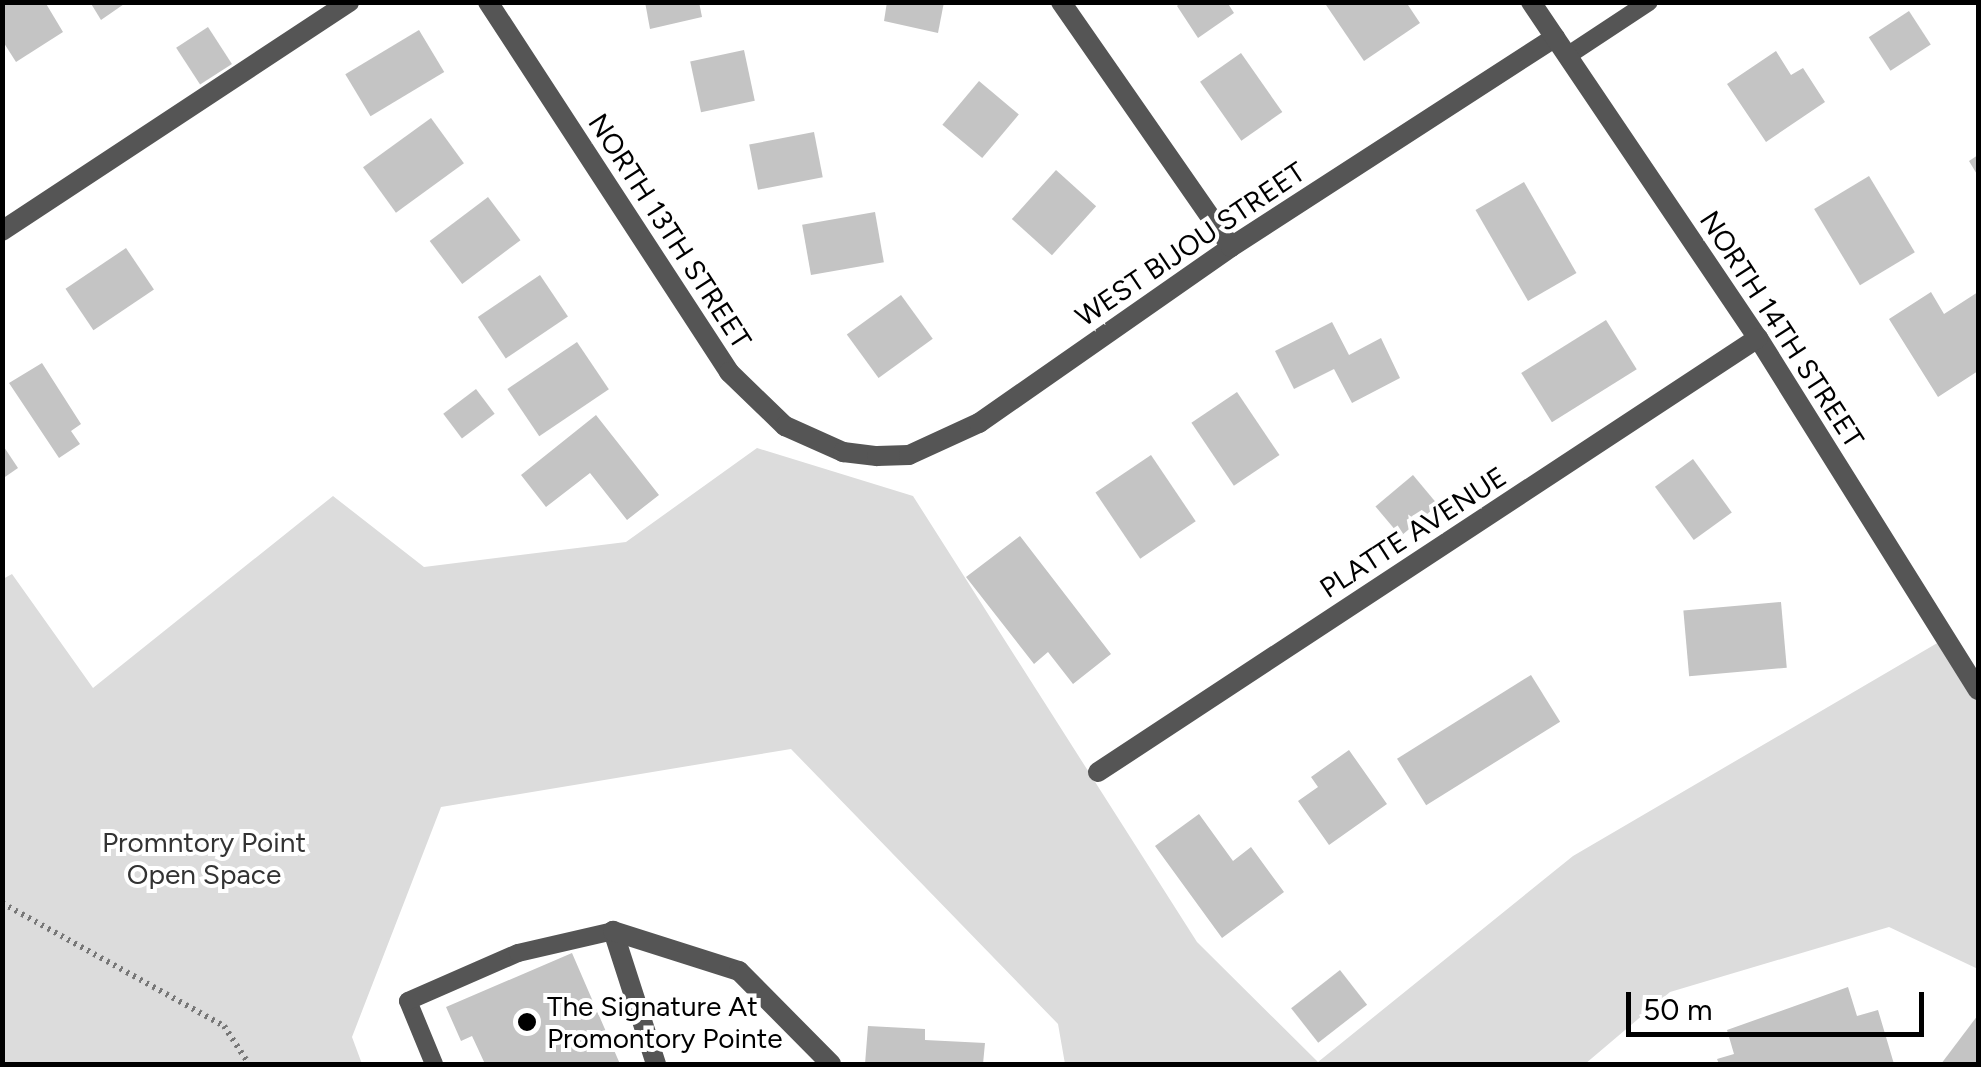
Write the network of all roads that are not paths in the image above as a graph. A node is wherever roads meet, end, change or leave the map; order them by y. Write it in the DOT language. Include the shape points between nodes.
graph roads {
  1 [pos="349,2"];
  2 [pos="488,2"];
  3 [pos="1061,2"];
  4 [pos="1531,2"];
  5 [pos="1649,2"];
  6 [pos="1555,37"];
  7 [pos="1568,56"];
  8 [pos="2,232"];
  9 [pos="1231,247"];
  10 [pos="1758,338"];
  11 [pos="842,452"];
  12 [pos="1978,690"];
  13 [pos="1098,772"];
  14 [pos="613,930"];
  15 [pos="434,1064"];
  16 [pos="656,1064"];
  17 [pos="831,1064"];
  1 -- 8 [label="street"];
  2 -- 11 [label="street, NORTH 13TH STREET" via="729,372 785,426"];
  3 -- 9 [label="street"];
  4 -- 6 [label="street, NORTH 14TH STREET"];
  5 -- 7 [label="lane"];
  6 -- 7 [label="street, NORTH 14TH STREET"];
  6 -- 9 [label="street, WEST BIJOU STREET"];
  7 -- 10 [label="street, NORTH 14TH STREET"];
  9 -- 11 [label="street, WEST BIJOU STREET" via="979,424 910,455"];
  10 -- 12 [label="street, NORTH 14TH STREET"];
  10 -- 13 [label="street, PLATTE AVENUE"];
  14 -- 15 [label="lane" via="518,953 408,1001"];
  14 -- 16 [label="street"];
  14 -- 17 [label="street" via="739,971"];
}
